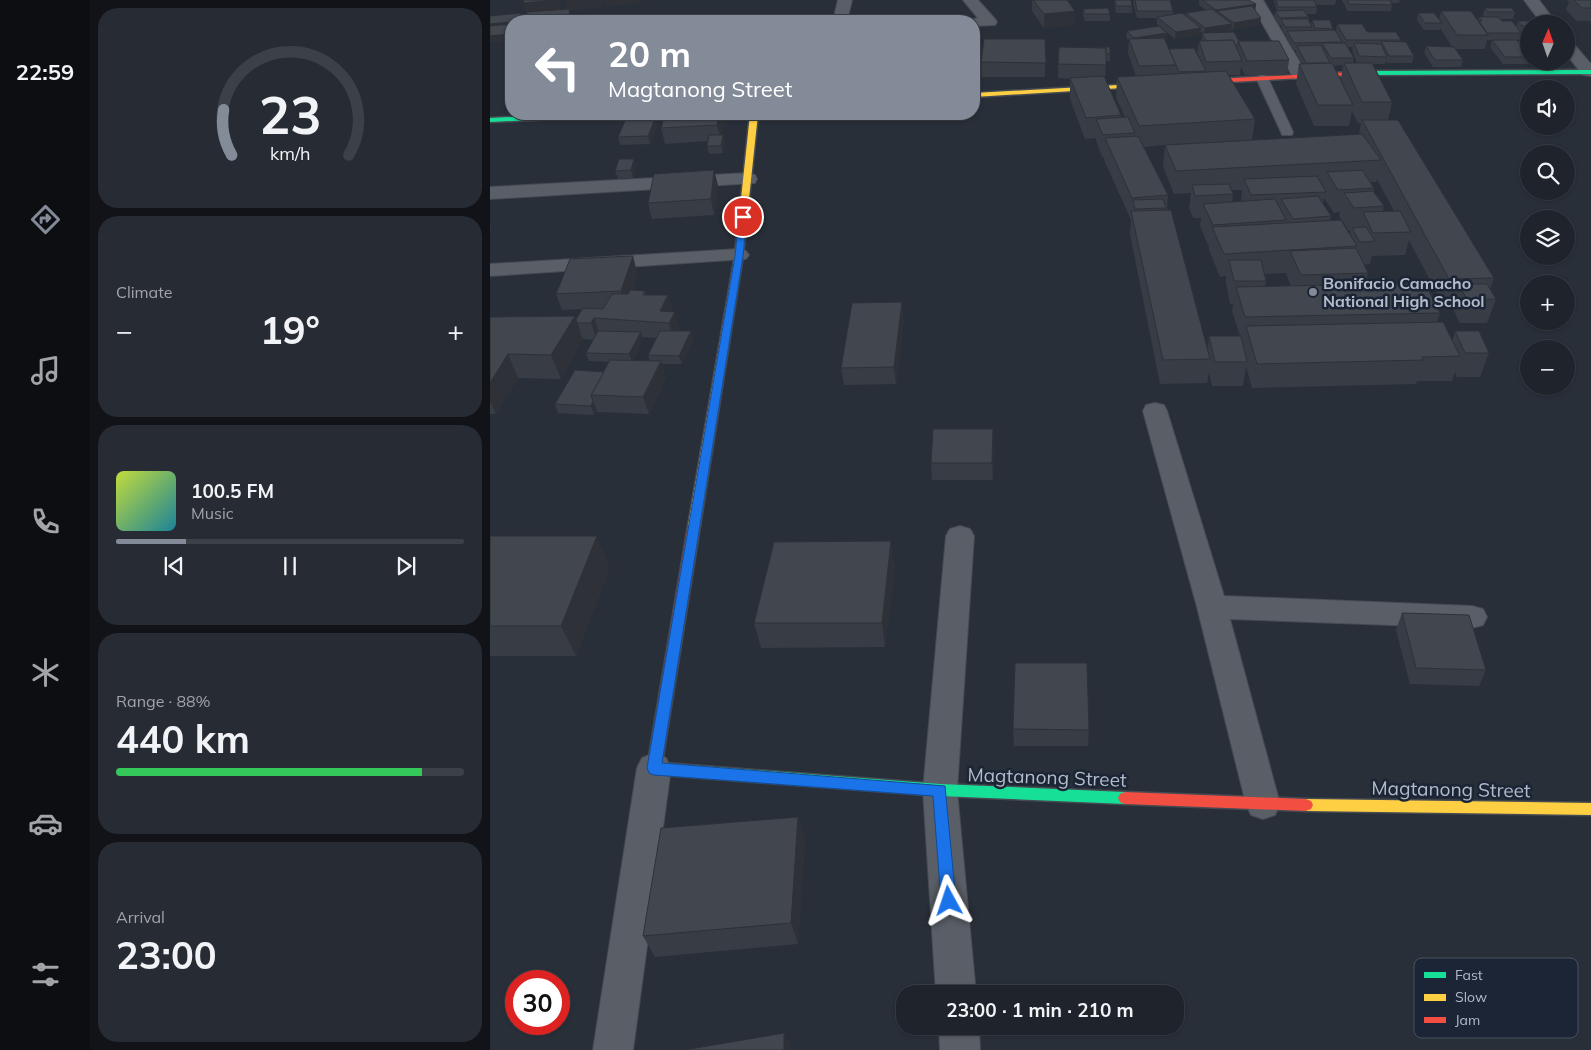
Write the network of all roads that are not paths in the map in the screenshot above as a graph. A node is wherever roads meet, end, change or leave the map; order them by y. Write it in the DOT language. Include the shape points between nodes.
graph roads {
  1 [pos="845,0"];
  2 [pos="970,0"];
  3 [pos="1256,0"];
  4 [pos="1531,0"];
  5 [pos="841,15"];
  6 [pos="1543,15"];
  7 [pos="980,22"];
  8 [pos="1575,54"];
  9 [pos="1590,72"];
  10 [pos="1300,76"];
  11 [pos="1262,78"];
  12 [pos="1182,83"];
  13 [pos="1162,84"];
  14 [pos="980,95"];
  15 [pos="505,119"];
  16 [pos="490,120"];
  17 [pos="753,120"];
  18 [pos="1286,132"];
  19 [pos="748,179"];
  20 [pos="490,193"];
  21 [pos="739,256"];
  22 [pos="490,271"];
  23 [pos="1155,411"];
  24 [pos="960,536"];
  25 [pos="1212,607"];
  26 [pos="1472,618"];
  27 [pos="654,768"];
  28 [pos="940,790"];
  29 [pos="1263,804"];
  30 [pos="1591,809"];
  31 [pos="955,985"];
  32 [pos="959,1035"];
  33 [pos="612,1050"];
  34 [pos="960,1050"];
  1 -- 5 [label="street"];
  2 -- 7 [label="street" via="990,22"];
  3 -- 10 [label="street"];
  4 -- 6 [label="street"];
  8 -- 9 [label="street"];
  9 -- 10 [label="street"];
  10 -- 11 [label="street"];
  11 -- 12 [label="street"];
  11 -- 18 [label="lane"];
  13 -- 14 [label="street"];
  15 -- 16 [label="street"];
  17 -- 19 [label="street"];
  19 -- 20 [label="street"];
  19 -- 21 [label="street"];
  21 -- 22 [label="street"];
  21 -- 27 [label="street"];
  23 -- 25 [label="street"];
  24 -- 28 [label="street"];
  25 -- 26 [label="street"];
  25 -- 29 [label="street"];
  27 -- 28 [label="street, Magtanong Street"];
  27 -- 33 [label="street"];
  28 -- 29 [label="street, Magtanong Street"];
  28 -- 31 [label="street"];
  29 -- 30 [label="street, Magtanong Street"];
  32 -- 34 [label="street"];
}
